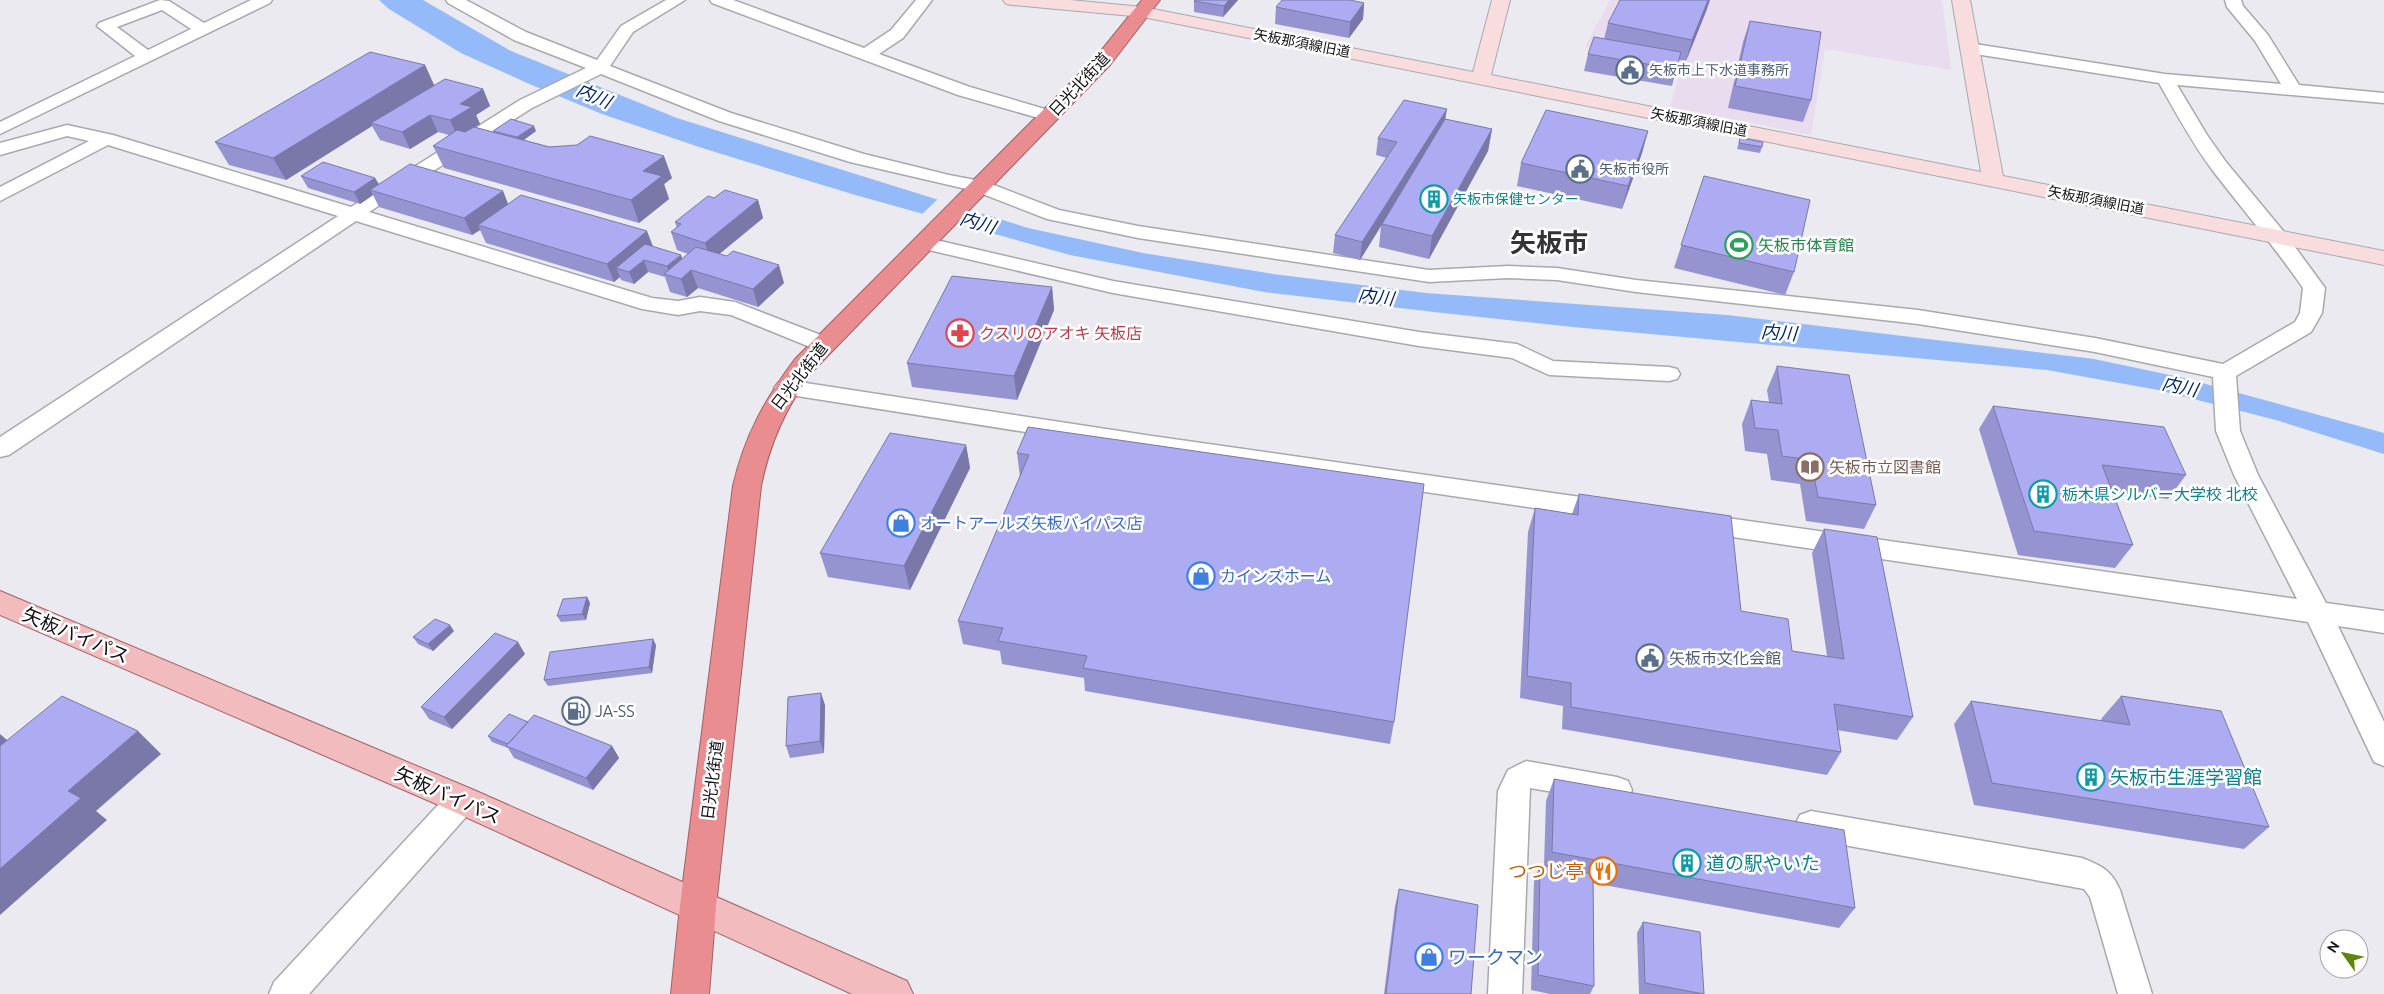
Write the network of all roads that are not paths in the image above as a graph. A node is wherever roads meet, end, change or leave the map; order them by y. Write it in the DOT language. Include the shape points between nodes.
graph roads {
  1 [pos="264,0"];
  2 [pos="454,0"];
  3 [pos="677,0"];
  4 [pos="718,0"];
  5 [pos="924,0"];
  6 [pos="1012,0"];
  7 [pos="1501,0"];
  8 [pos="1961,0"];
  9 [pos="2233,0"];
  10 [pos="1147,6"];
  11 [pos="204,30"];
  12 [pos="1969,48"];
  13 [pos="866,55"];
  14 [pos="148,57"];
  15 [pos="600,68"];
  16 [pos="1481,78"];
  17 [pos="2165,79"];
  18 [pos="2292,88"];
  19 [pos="2384,98"];
  20 [pos="1049,116"];
  21 [pos="0,129"];
  22 [pos="106,140"];
  23 [pos="0,149"];
  24 [pos="1993,179"];
  25 [pos="976,190"];
  26 [pos="0,195"];
  27 [pos="355,213"];
  28 [pos="2277,236"];
  29 [pos="928,237"];
  30 [pos="2384,258"];
  31 [pos="823,344"];
  32 [pos="1670,374"];
  33 [pos="2225,376"];
  34 [pos="786,388"];
  35 [pos="0,449"];
  36 [pos="1631,513"];
  37 [pos="1680,520"];
  38 [pos="0,602"];
  39 [pos="2318,612"];
  40 [pos="2384,622"];
  41 [pos="2384,753"];
  42 [pos="1644,795"];
  43 [pos="462,800"];
  44 [pos="1782,819"];
  45 [pos="698,906"];
  46 [pos="286,994"];
  47 [pos="690,994"];
  48 [pos="894,994"];
  49 [pos="1505,994"];
  50 [pos="2135,994"];
  1 -- 11 [label="street"];
  2 -- 15 [label="street" via="520,36"];
  3 -- 15 [label="street" via="627,29"];
  4 -- 13 [label="street"];
  5 -- 13 [label="street" via="897,34"];
  6 -- 10 [label="street, 矢板那須線旧道"];
  7 -- 16 [label="street"];
  8 -- 12 [label="street"];
  9 -- 18 [label="street"];
  10 -- 16 [label="street, 矢板那須線旧道"];
  10 -- 20 [label="highway, 日光北街道" via="1102,61"];
  11 -- 14 [label="street"];
  11 -- 14 [label="street" via="163,4 105,26"];
  12 -- 17 [label="street"];
  12 -- 24 [label="street"];
  13 -- 20 [label="street" via="964,91"];
  14 -- 21 [label="street"];
  15 -- 25 [label="street" via="725,117"];
  15 -- 27 [label="street" via="526,104"];
  16 -- 24 [label="street, 矢板那須線旧道"];
  17 -- 18 [label="street"];
  17 -- 28 [label="street" via="2219,166"];
  18 -- 19 [label="street"];
  20 -- 25 [label="highway, 日光北街道"];
  22 -- 23 [label="street" via="68,130"];
  22 -- 26 [label="street"];
  22 -- 27 [label="street"];
  24 -- 28 [label="street, 矢板那須線旧道"];
  25 -- 29 [label="highway, 日光北街道"];
  25 -- 33 [label="street" via="1054,215 1138,232 1366,267 1429,276 1508,272 1557,274 1636,286 1918,317 2094,345"];
  27 -- 31 [label="street" via="650,304 678,308 700,304 735,309"];
  27 -- 35 [label="street"];
  28 -- 30 [label="street, 矢板那須線旧道"];
  28 -- 33 [label="street" via="2314,288 2311,313 2303,327"];
  29 -- 31 [label="highway, 日光北街道"];
  29 -- 32 [label="street" via="1132,290 1419,339 1517,351 1550,368"];
  31 -- 34 [label="highway, 日光北街道"];
  33 -- 39 [label="street" via="2228,431 2246,475"];
  34 -- 36 [label="street"];
  34 -- 45 [label="highway, 日光北街道" via="760,434 747,486"];
  37 -- 39 [label="street"];
  38 -- 43 [label="main road, 矢板バイパス"];
  39 -- 40 [label="street"];
  39 -- 41 [label="street"];
  42 -- 49 [label="street" via="1526,774 1519,779 1513,791"];
  43 -- 45 [label="main road, 矢板バイパス"];
  43 -- 46 [label="street"];
  44 -- 50 [label="street" via="2082,873 2095,879 2104,890"];
  45 -- 47 [label="highway, 日光北街道"];
  45 -- 48 [label="main road, 矢板バイパス"];
}
